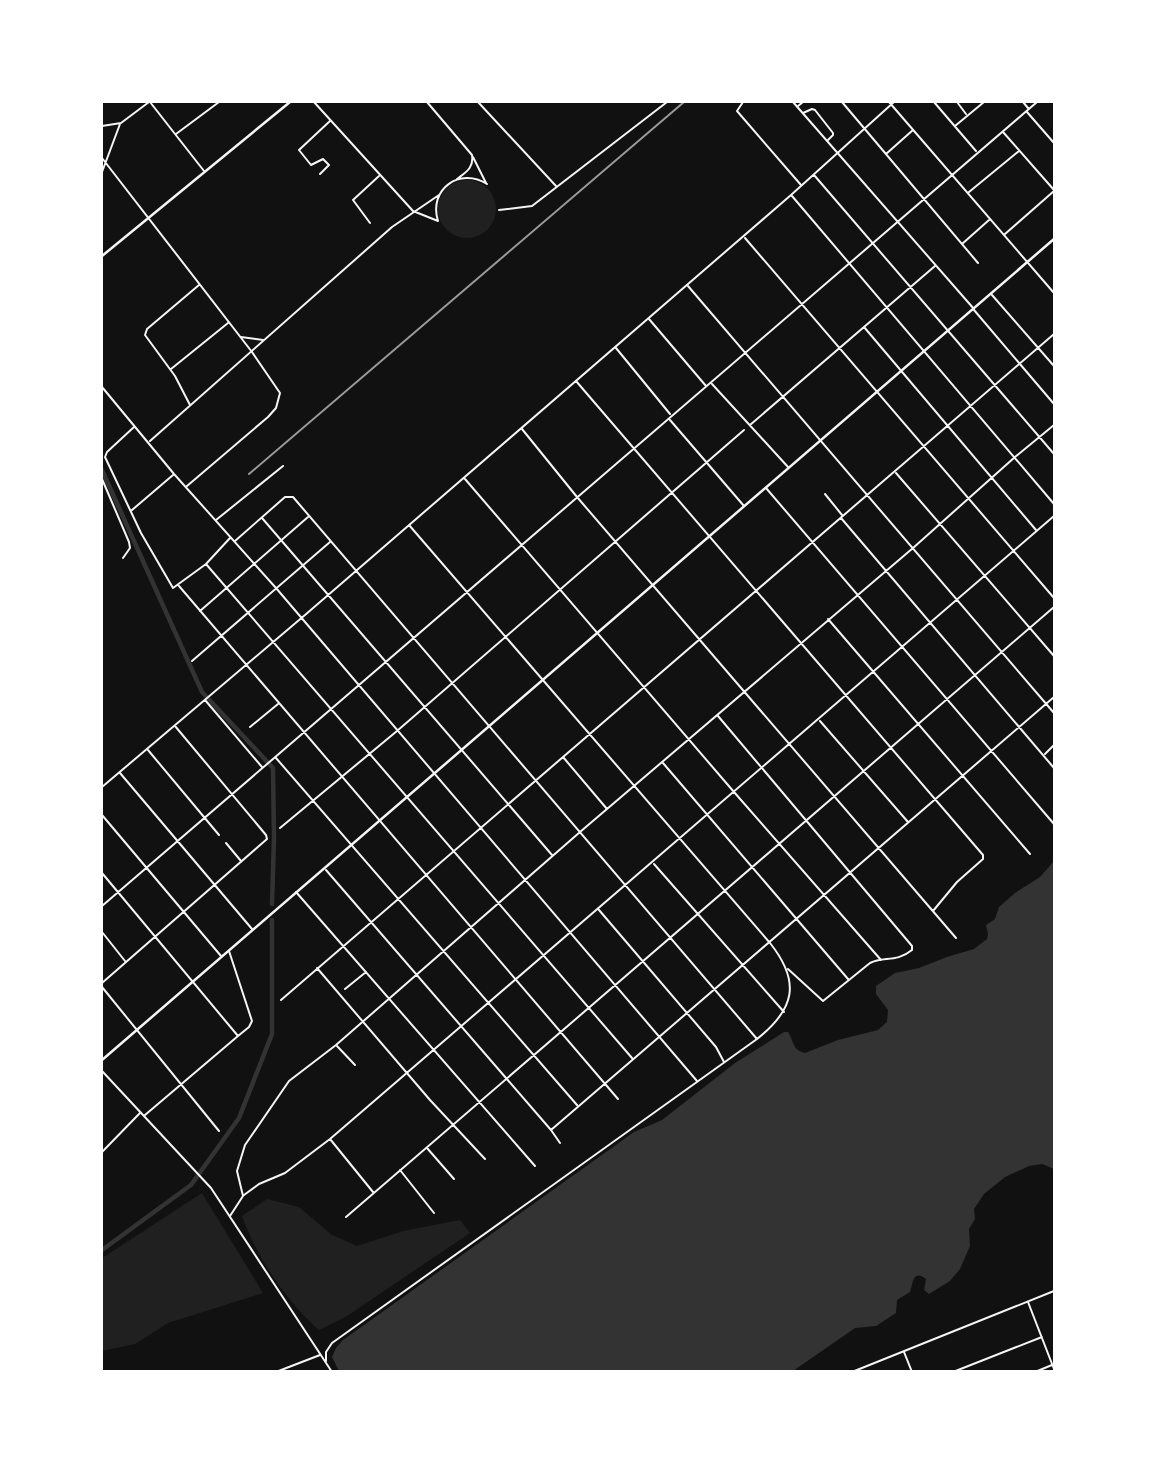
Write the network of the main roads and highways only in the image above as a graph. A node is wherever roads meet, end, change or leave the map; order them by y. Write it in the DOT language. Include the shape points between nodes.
graph roads {
  1 [pos="290,102"];
  2 [pos="1055,239"];
  3 [pos="102,256"];
  4 [pos="102,1060"];
  1 -- 3 [label="main road"];
  2 -- 4 [label="main road"];
}
